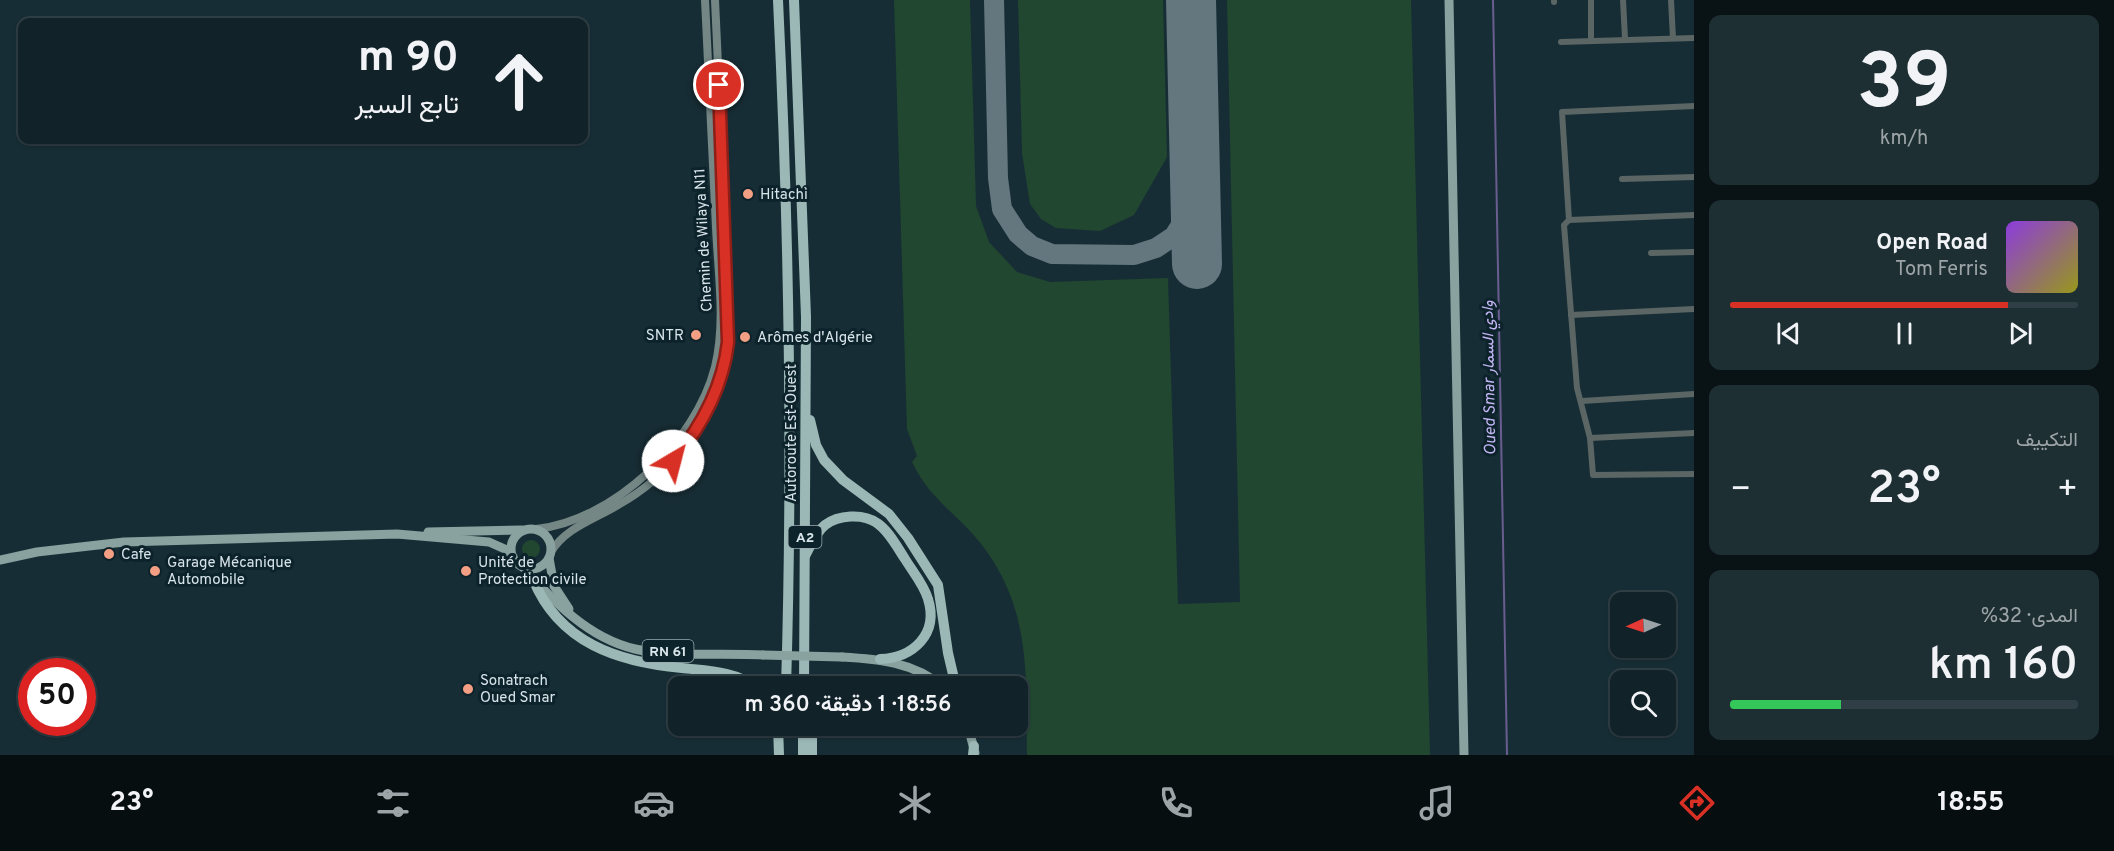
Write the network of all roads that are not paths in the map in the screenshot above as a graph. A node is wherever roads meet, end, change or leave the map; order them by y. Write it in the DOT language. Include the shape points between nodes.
graph roads {
  1 [pos="705,0"];
  2 [pos="715,0"];
  3 [pos="778,0"];
  4 [pos="794,0"];
  5 [pos="1449,0"];
  6 [pos="1591,0"];
  7 [pos="1623,0"];
  8 [pos="1671,0"];
  9 [pos="1626,38"];
  10 [pos="1672,38"];
  11 [pos="1694,38"];
  12 [pos="1591,40"];
  13 [pos="1561,42"];
  14 [pos="1694,106"];
  15 [pos="1694,177"];
  16 [pos="1622,179"];
  17 [pos="1694,215"];
  18 [pos="1569,220"];
  19 [pos="1694,252"];
  20 [pos="1651,253"];
  21 [pos="1694,309"];
  22 [pos="1571,315"];
  23 [pos="807,386"];
  24 [pos="1694,394"];
  25 [pos="1582,401"];
  26 [pos="1694,433"];
  27 [pos="1590,438"];
  28 [pos="1694,474"];
  29 [pos="536,529"];
  30 [pos="524,530"];
  31 [pos="411,534"];
  32 [pos="550,555"];
  33 [pos="805,556"];
  34 [pos="513,557"];
  35 [pos="0,560"];
  36 [pos="522,566"];
  37 [pos="533,579"];
  38 [pos="580,622"];
  39 [pos="880,659"];
  40 [pos="734,676"];
  41 [pos="786,676"];
  42 [pos="804,676"];
  43 [pos="927,676"];
  44 [pos="953,676"];
  45 [pos="778,736"];
  46 [pos="785,736"];
  47 [pos="803,736"];
  48 [pos="812,736"];
  49 [pos="970,736"];
  50 [pos="974,752"];
  51 [pos="779,755"];
  52 [pos="784,755"];
  53 [pos="802,755"];
  54 [pos="812,755"];
  55 [pos="1464,755"];
  1 -- 29 [label="main road, Chemin de Wilaya N11" via="721,326 712,379 683,434 648,474 614,498 566,522"];
  2 -- 32 [label="main road" via="729,303 721,382 698,427 663,471 631,498 561,538"];
  3 -- 41 [label="highway, Autoroute Est-Ouest / A2" via="789,336"];
  4 -- 23 [label="highway, Autoroute Est-Ouest / A2"];
  5 -- 55 [label="main road"];
  6 -- 12 [label="street"];
  7 -- 9 [label="street"];
  8 -- 10 [label="street"];
  9 -- 10 [label="street"];
  9 -- 12 [label="street"];
  10 -- 11 [label="street"];
  12 -- 13 [label="street"];
  14 -- 18 [label="street" via="1562,112"];
  15 -- 16 [label="street"];
  17 -- 18 [label="street"];
  18 -- 22 [label="street" via="1564,225"];
  19 -- 20 [label="street"];
  21 -- 22 [label="street"];
  22 -- 25 [label="street" via="1577,388"];
  23 -- 33 [label="highway, Autoroute Est-Ouest / A2"];
  23 -- 44 [label="highway" via="816,445 824,460 843,480 889,514 938,585"];
  24 -- 25 [label="street"];
  25 -- 27 [label="street"];
  26 -- 27 [label="street"];
  27 -- 28 [label="street" via="1593,475"];
  29 -- 30 [label="main road"];
  29 -- 32 [label="main road" via="549,540"];
  30 -- 31 [label="main road"];
  30 -- 34 [label="main road" via="514,538"];
  31 -- 34 [label="main road" via="489,542"];
  31 -- 35 [label="main road" via="138,541"];
  32 -- 36 [label="main road" via="534,568"];
  32 -- 38 [label="main road, RN 61" via="554,586"];
  33 -- 39 [label="highway" via="823,526 837,519 854,516 876,522 889,535 928,597 930,622 924,640 912,651 896,659"];
  33 -- 42 [label="highway, Autoroute Est-Ouest / A2"];
  34 -- 36 [label="main road"];
  36 -- 37 [label="main road, RN 61"];
  37 -- 38 [label="main road, RN 61"];
  37 -- 40 [label="highway" via="555,614 573,632 608,654 631,662"];
  38 -- 39 [label="main road, RN 61, bridge" via="636,649"];
  39 -- 43 [label="main road, RN 61"];
  45 -- 51 [label="highway"];
  46 -- 52 [label="highway"];
  47 -- 53 [label="highway"];
  48 -- 54 [label="highway"];
  49 -- 50 [label="main road"];
}
